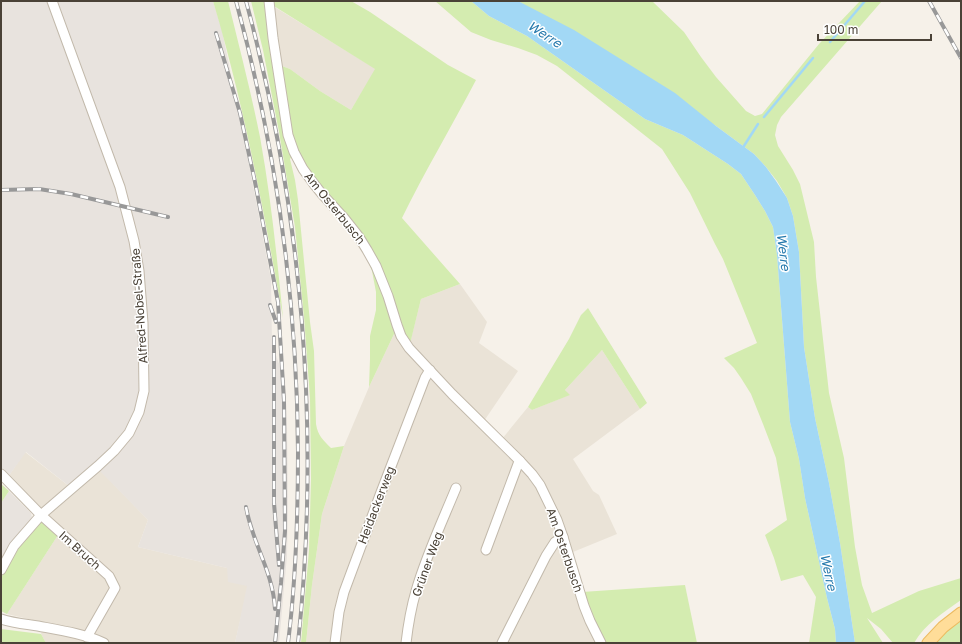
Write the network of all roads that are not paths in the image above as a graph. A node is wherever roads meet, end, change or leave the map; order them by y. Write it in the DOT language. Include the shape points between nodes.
graph roads {
  1 [pos="52,1"];
  2 [pos="269,1"];
  3 [pos="430,370"];
  4 [pos="520,461"];
  5 [pos="1,474"];
  6 [pos="456,488"];
  7 [pos="41,515"];
  8 [pos="563,536"];
  9 [pos="486,550"];
  10 [pos="1,570"];
  11 [pos="961,613"];
  12 [pos="1,618"];
  13 [pos="87,637"];
  14 [pos="104,643"];
  15 [pos="336,643"];
  16 [pos="406,643"];
  17 [pos="502,643"];
  18 [pos="601,643"];
  19 [pos="928,643"];
  1 -- 7 [label="street, Alfred-Nobel-Straße" via="120,187 134,241 143,323 144,391 139,412 129,433 114,451"];
  2 -- 3 [label="street, Am Osterbusch" via="288,135 294,152 314,184 359,237 376,266 401,336"];
  3 -- 4 [label="street, Am Osterbusch"];
  3 -- 15 [label="street, Heidackerweg" via="344,592"];
  4 -- 8 [label="street, Am Osterbusch" via="540,485"];
  4 -- 9 [label="street"];
  5 -- 7 [label="street, Im Bruch"];
  6 -- 16 [label="street, Grüner Weg" via="415,593"];
  7 -- 10 [label="street, Alfred-Nobel-Straße" via="14,546"];
  7 -- 13 [label="street, Im Bruch" via="110,576 115,588"];
  8 -- 17 [label="street" via="555,542 546,556"];
  8 -- 18 [label="street, Am Osterbusch" via="584,606"];
  11 -- 19 [label="main road"];
  12 -- 13 [label="street"];
  13 -- 14 [label="street"];
}
